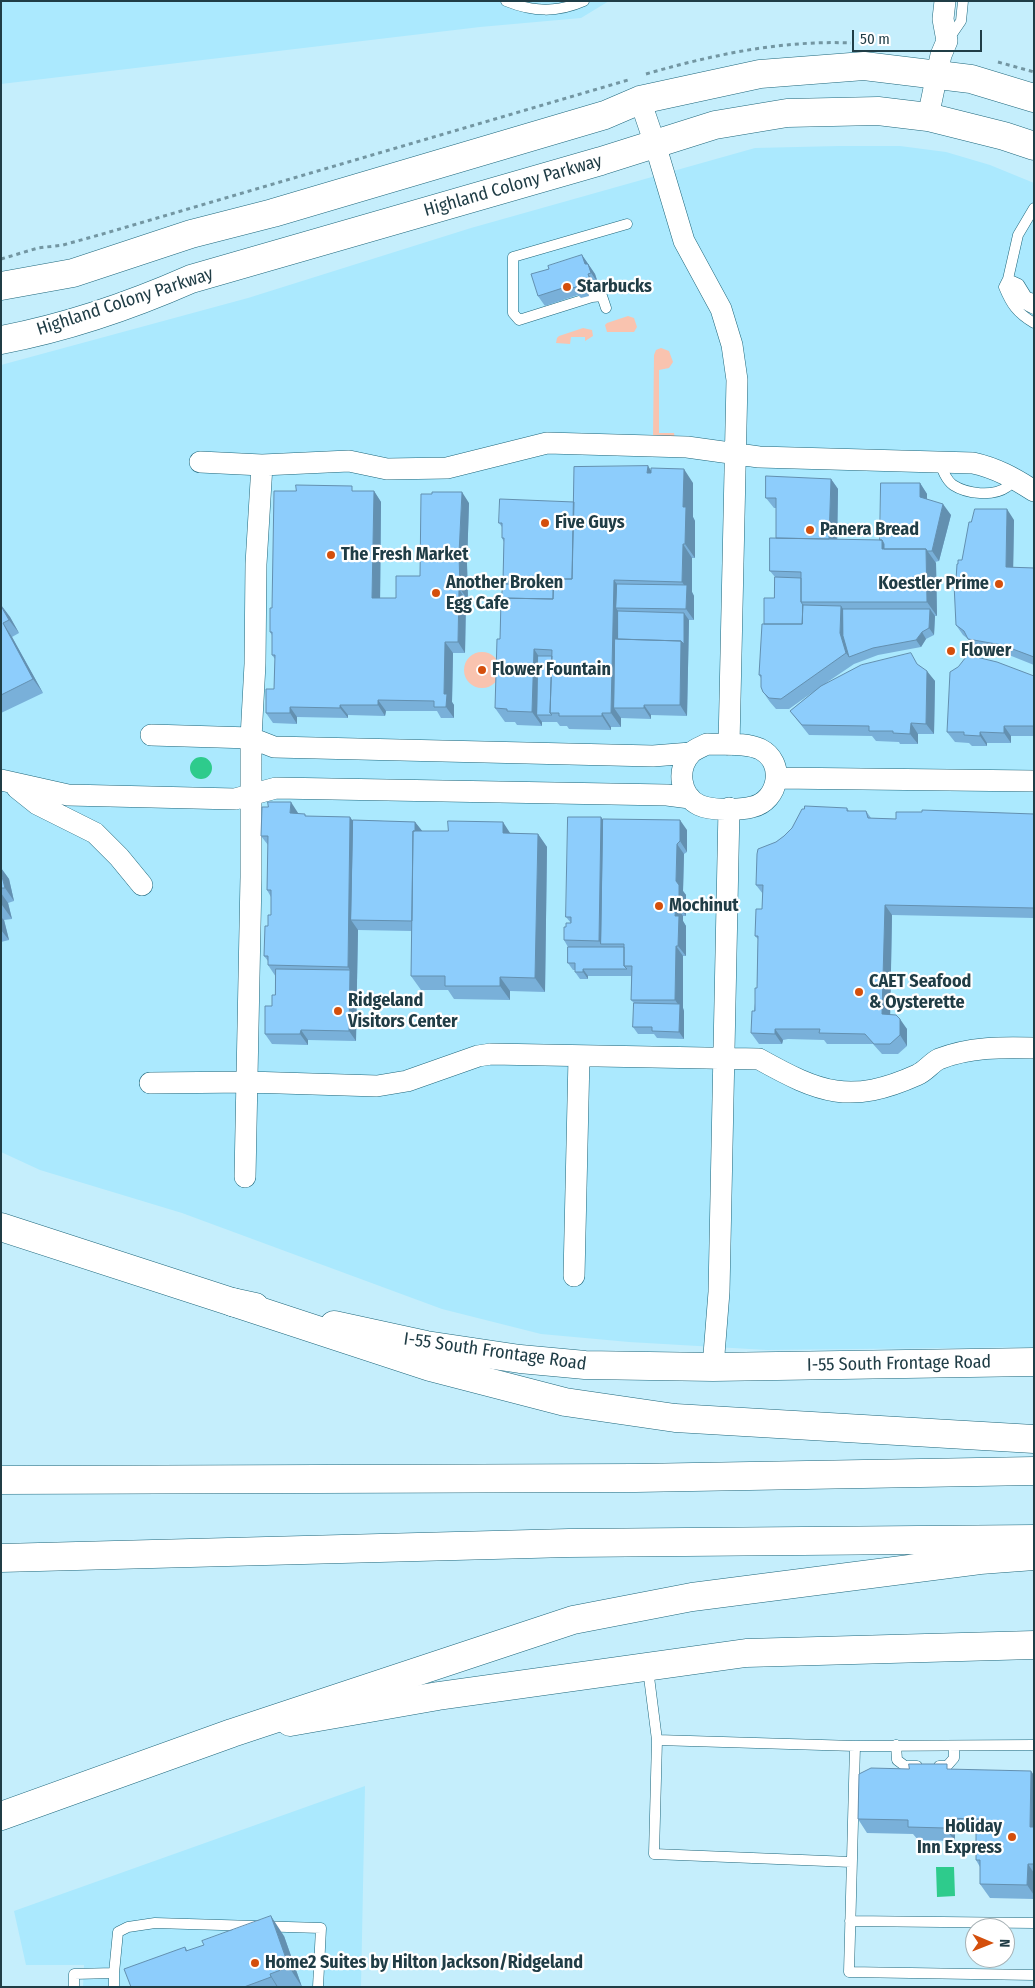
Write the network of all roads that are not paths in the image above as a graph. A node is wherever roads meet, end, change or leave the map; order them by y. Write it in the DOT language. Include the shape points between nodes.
graph roads {
  1 [pos="506,1"];
  2 [pos="584,1"];
  3 [pos="945,1"];
  4 [pos="963,1"];
  5 [pos="947,40"];
  6 [pos="937,74"];
  7 [pos="1034,98"];
  8 [pos="640,100"];
  9 [pos="928,117"];
  10 [pos="655,144"];
  11 [pos="1034,146"];
  12 [pos="1034,208"];
  13 [pos="627,224"];
  14 [pos="1008,280"];
  15 [pos="2,286"];
  16 [pos="1034,299"];
  17 [pos="606,308"];
  18 [pos="1034,309"];
  19 [pos="1034,323"];
  20 [pos="1,340"];
  21 [pos="735,454"];
  22 [pos="939,461"];
  23 [pos="200,462"];
  24 [pos="262,465"];
  25 [pos="1013,477"];
  26 [pos="1034,491"];
  27 [pos="150,735"];
  28 [pos="251,738"];
  29 [pos="729,745"];
  30 [pos="691,753"];
  31 [pos="777,778"];
  32 [pos="1034,781"];
  33 [pos="6,782"];
  34 [pos="251,794"];
  35 [pos="690,798"];
  36 [pos="729,808"];
  37 [pos="142,885"];
  38 [pos="1034,1048"];
  39 [pos="579,1057"];
  40 [pos="723,1058"];
  41 [pos="150,1082"];
  42 [pos="248,1082"];
  43 [pos="245,1177"];
  44 [pos="1,1228"];
  45 [pos="574,1276"];
  46 [pos="232,1302"];
  47 [pos="1034,1362"];
  48 [pos="713,1367"];
  49 [pos="1034,1440"];
  50 [pos="1034,1471"];
  51 [pos="1,1480"];
  52 [pos="1034,1539"];
  53 [pos="1034,1556"];
  54 [pos="1,1558"];
  55 [pos="1034,1645"];
  56 [pos="648,1667"];
  57 [pos="232,1733"];
  58 [pos="657,1740"];
  59 [pos="896,1745"];
  60 [pos="1034,1745"];
  61 [pos="854,1746"];
  62 [pos="954,1746"];
  63 [pos="917,1766"];
  64 [pos="938,1766"];
  65 [pos="1,1816"];
  66 [pos="851,1862"];
  67 [pos="850,1921"];
  68 [pos="1034,1923"];
  69 [pos="114,1973"];
  70 [pos="1034,1975"];
  71 [pos="74,1987"];
  72 [pos="114,1987"];
  73 [pos="318,1987"];
  1 -- 2 [label="lane" via="531,10 542,10 564,8"];
  3 -- 5 [label="street" via="943,19"];
  4 -- 5 [label="lane" via="961,21"];
  5 -- 6 [label="street"];
  6 -- 7 [label="main road" via="971,79"];
  6 -- 8 [label="main road" via="864,66 760,74"];
  6 -- 9 [label="street"];
  8 -- 10 [label="street"];
  8 -- 15 [label="main road" via="605,115 273,214 191,234 73,273"];
  9 -- 10 [label="main road, Highland Colony Parkway" via="878,111 787,113 715,125"];
  9 -- 11 [label="main road, Highland Colony Parkway"];
  10 -- 20 [label="main road, Highland Colony Parkway" via="190,279 144,300"];
  10 -- 21 [label="street" via="684,241 721,309 732,345 737,380"];
  12 -- 14 [label="lane" via="1018,235"];
  13 -- 17 [label="lane" via="513,257 513,313 519,320 592,297 602,296"];
  14 -- 16 [label="lane" via="1019,284 1028,297"];
  14 -- 18 [label="lane" via="1016,296"];
  14 -- 19 [label="lane" via="1004,286 1011,303"];
  21 -- 22 [label="street" via="792,459"];
  21 -- 24 [label="street" via="687,447 547,443 430,470 387,469 349,461"];
  21 -- 29 [label="street"];
  22 -- 25 [label="street" via="990,466"];
  22 -- 25 [label="lane" via="953,485 972,492 991,494 1008,487"];
  23 -- 24 [label="street"];
  24 -- 28 [label="street"];
  25 -- 26 [label="street"];
  27 -- 28 [label="street"];
  28 -- 30 [label="street" via="274,747 652,756"];
  28 -- 34 [label="street"];
  29 -- 30 [label="street" via="707,744"];
  29 -- 31 [label="street" via="754,746 763,750 771,758"];
  30 -- 35 [label="street" via="681,775 684,790"];
  31 -- 32 [label="street"];
  31 -- 36 [label="street" via="775,788 764,802 748,808"];
  33 -- 34 [label="street" via="68,795 235,799"];
  33 -- 37 [label="street" via="37,804 95,833"];
  34 -- 35 [label="street" via="276,788"];
  34 -- 42 [label="street"];
  35 -- 36 [label="street" via="709,808"];
  36 -- 40 [label="street"];
  38 -- 40 [label="street" via="970,1051 938,1060 920,1074 867,1092 814,1087 759,1059"];
  39 -- 40 [label="street"];
  39 -- 42 [label="street" via="491,1054 407,1081 377,1086"];
  39 -- 45 [label="street"];
  40 -- 48 [label="street" via="719,1292"];
  41 -- 42 [label="street"];
  42 -- 43 [label="street"];
  44 -- 46 [label="main road, I-55 South Frontage Road"];
  46 -- 48 [label="main road, I-55 South Frontage Road" via="426,1345 520,1359 585,1365"];
  46 -- 49 [label="main road" via="430,1367 565,1402 675,1418"];
  47 -- 48 [label="main road, I-55 South Frontage Road"];
  50 -- 51 [label="main road" via="636,1478"];
  52 -- 54 [label="main road" via="569,1543"];
  53 -- 57 [label="main road" via="692,1597 573,1620"];
  55 -- 56 [label="main road" via="746,1653"];
  56 -- 57 [label="main road" via="438,1696"];
  56 -- 58 [label="lane"];
  57 -- 65 [label="main road"];
  58 -- 61 [label="lane"];
  58 -- 66 [label="lane" via="654,1854"];
  59 -- 61 [label="lane"];
  59 -- 62 [label="lane"];
  59 -- 63 [label="lane" via="897,1760 905,1766"];
  60 -- 62 [label="lane"];
  61 -- 66 [label="lane"];
  62 -- 64 [label="lane" via="954,1758 947,1766"];
  66 -- 67 [label="lane"];
  67 -- 68 [label="lane"];
  67 -- 70 [label="lane" via="849,1972"];
  69 -- 71 [label="lane" via="74,1974"];
  69 -- 72 [label="lane"];
  69 -- 73 [label="lane" via="118,1932 128,1927 155,1924 321,1928"];
}
